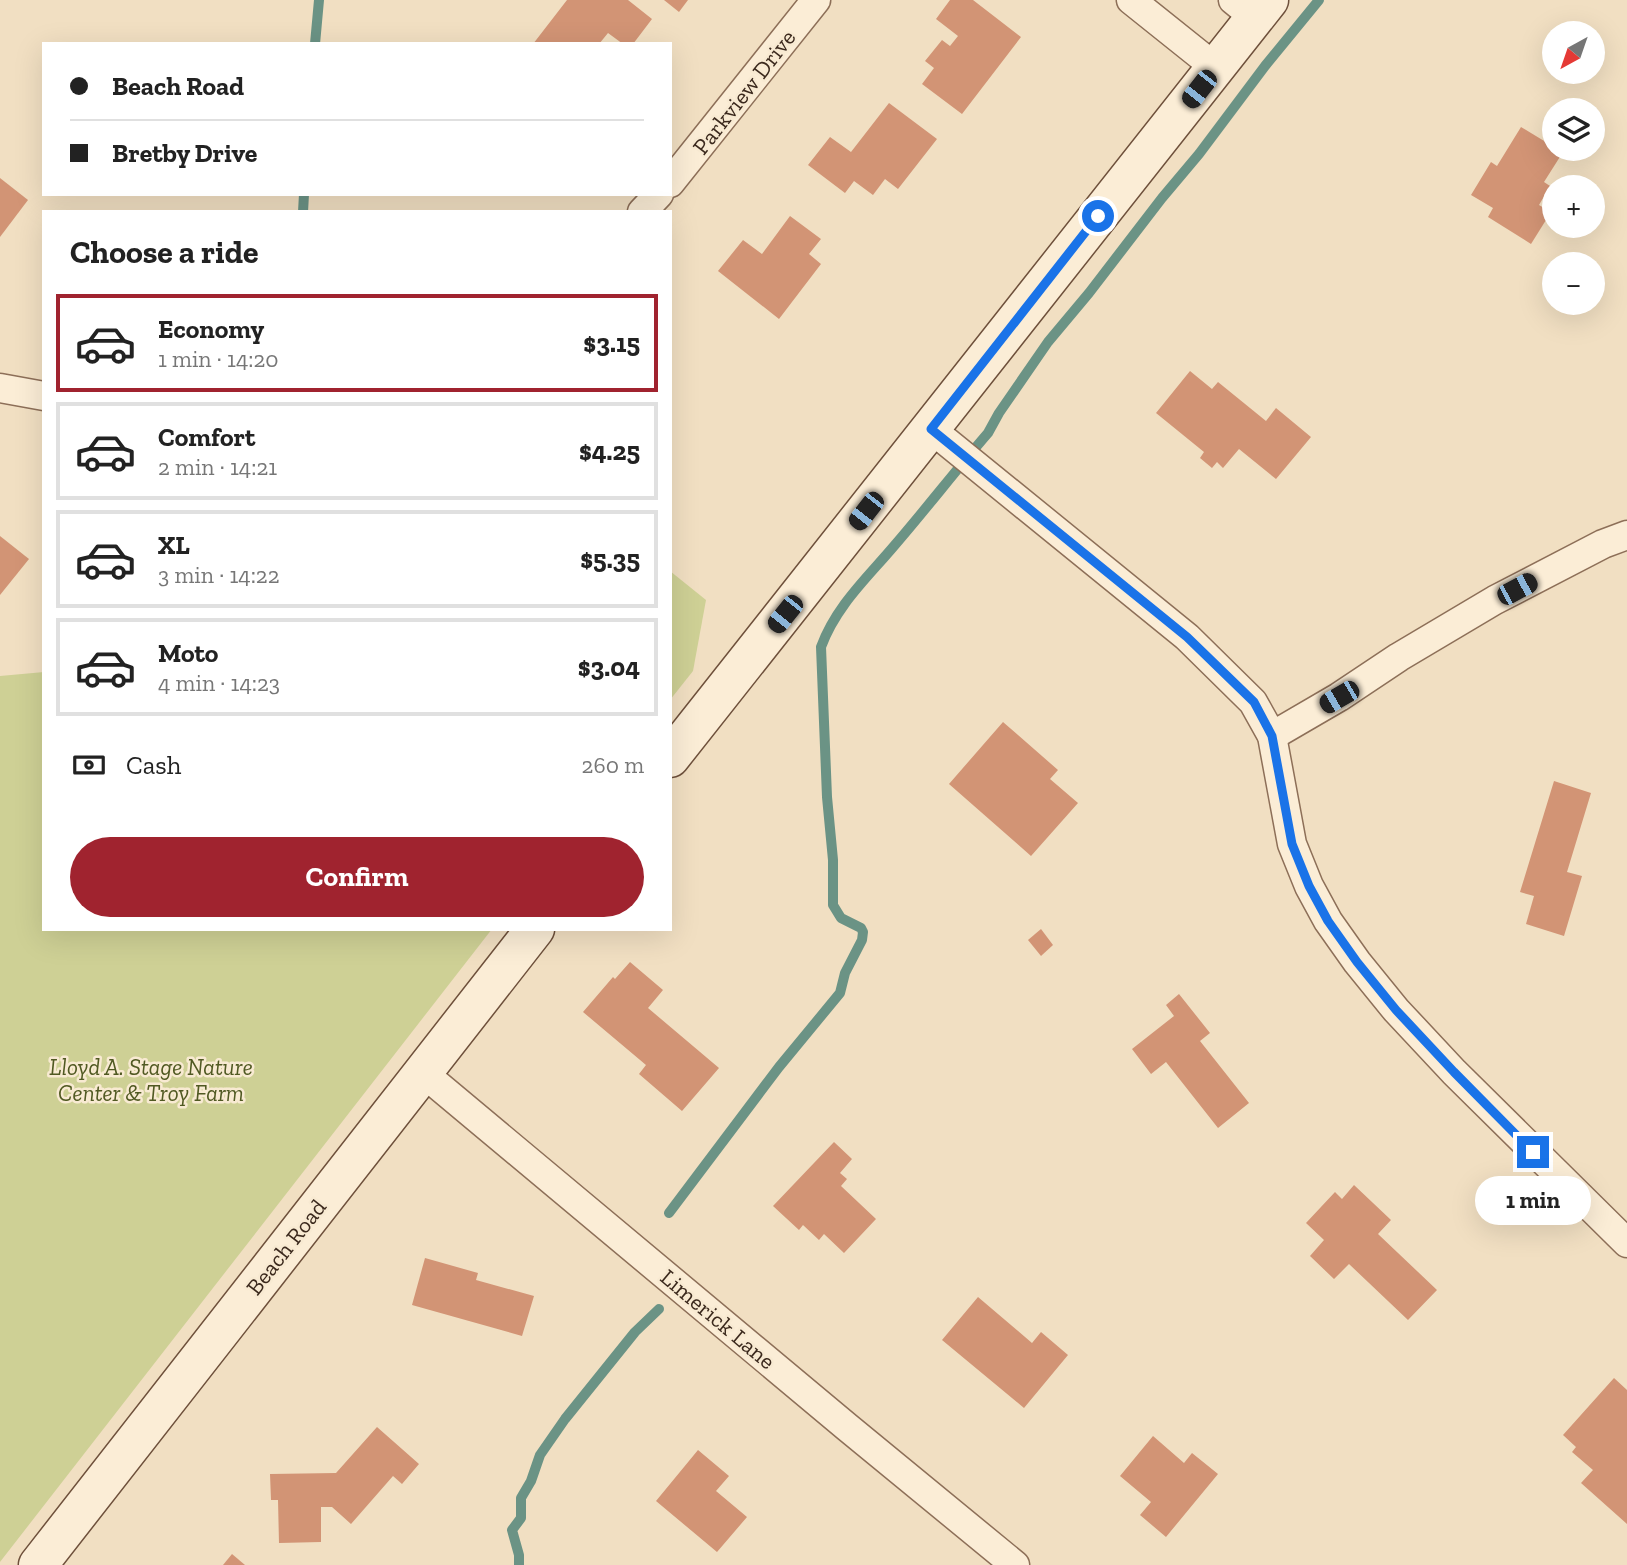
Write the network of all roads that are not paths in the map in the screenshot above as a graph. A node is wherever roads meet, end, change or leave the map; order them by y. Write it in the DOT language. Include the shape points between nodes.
graph roads {
  1 [pos="816,0"];
  2 [pos="1131,0"];
  3 [pos="1252,6"];
  4 [pos="1216,68"];
  5 [pos="672,180"];
  6 [pos="657,196"];
  7 [pos="644,210"];
  8 [pos="0,388"];
  9 [pos="42,396"];
  10 [pos="931,429"];
  11 [pos="1627,535"];
  12 [pos="1272,736"];
  13 [pos="672,755"];
  14 [pos="533,931"];
  15 [pos="422,1072"];
  16 [pos="1627,1243"];
  17 [pos="38,1565"];
  18 [pos="1015,1565"];
  1 -- 5 [label="street, Parkview Drive"];
  2 -- 4 [label="street"];
  3 -- 4 [label="street"];
  4 -- 10 [label="street"];
  6 -- 7 [label="street"];
  8 -- 9 [label="street"];
  10 -- 12 [label="street" via="1187,637 1254,702"];
  10 -- 13 [label="street"];
  11 -- 12 [label="street" via="1495,600"];
  12 -- 16 [label="street" via="1292,844 1328,921 1396,1010"];
  14 -- 15 [label="street, Beach Road"];
  15 -- 17 [label="street, Beach Road"];
  15 -- 18 [label="street, Limerick Lane"];
}
